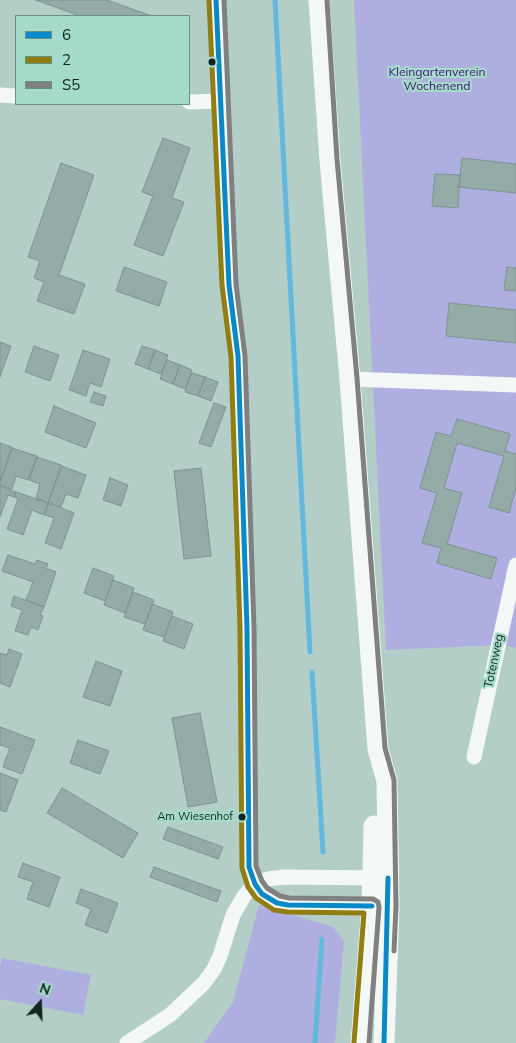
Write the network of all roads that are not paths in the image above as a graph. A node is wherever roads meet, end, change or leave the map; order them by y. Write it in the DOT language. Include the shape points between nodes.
graph roads {
  1 [pos="216,0"];
  2 [pos="319,0"];
  3 [pos="0,95"];
  4 [pos="15,96"];
  5 [pos="220,101"];
  6 [pos="190,102"];
  7 [pos="350,380"];
  8 [pos="516,385"];
  9 [pos="516,565"];
  10 [pos="474,757"];
  11 [pos="380,878"];
  12 [pos="256,884"];
  13 [pos="380,906"];
  14 [pos="127,1043"];
  15 [pos="362,1043"];
  16 [pos="384,1043"];
  1 -- 5 [label="street"];
  2 -- 7 [label="main road"];
  3 -- 4 [label="street"];
  5 -- 6 [label="street"];
  5 -- 12 [label="street" via="229,285 238,366 247,628 248,868"];
  7 -- 8 [label="street"];
  7 -- 11 [label="main road" via="378,749 387,781"];
  9 -- 10 [label="street, Totenweg"];
  11 -- 12 [label="street" via="284,877"];
  11 -- 13 [label="main road"];
  12 -- 13 [label="street" via="268,899 288,905"];
  12 -- 14 [label="street" via="233,915 220,956 204,983 170,1015"];
  13 -- 15 [label="main road"];
  13 -- 16 [label="main road"];
}
